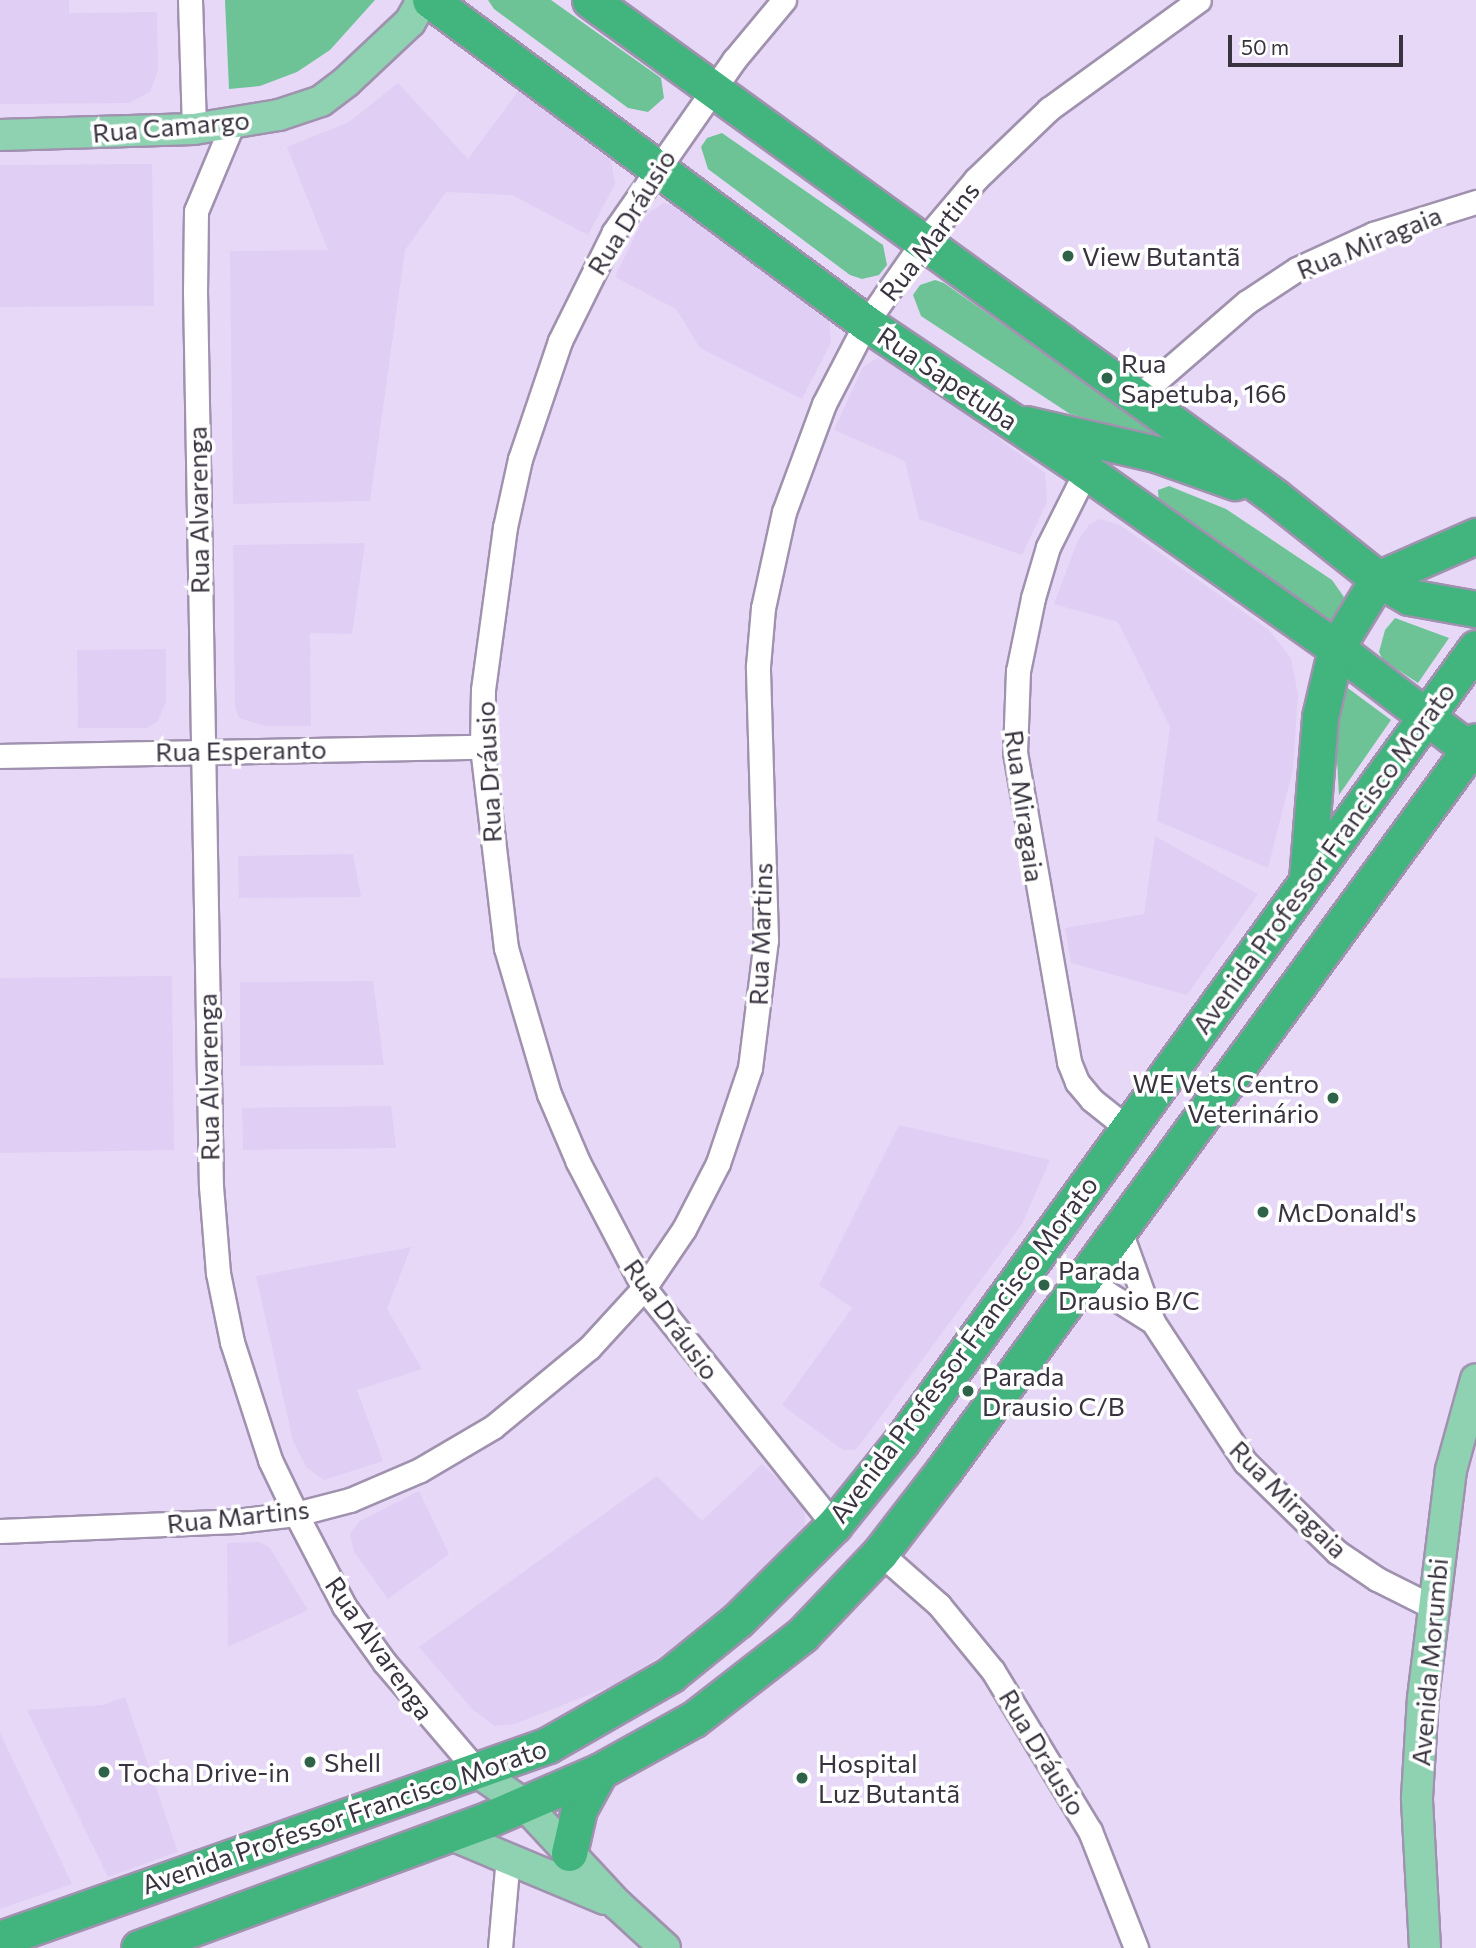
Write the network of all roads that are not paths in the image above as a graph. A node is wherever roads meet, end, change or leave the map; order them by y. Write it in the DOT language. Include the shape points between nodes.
graph roads {
  1 [pos="190,0"];
  2 [pos="422,0"];
  3 [pos="430,0"];
  4 [pos="590,0"];
  5 [pos="784,0"];
  6 [pos="1199,0"];
  7 [pos="713,90"];
  8 [pos="232,125"];
  9 [pos="194,129"];
  10 [pos="0,135"];
  11 [pos="658,165"];
  12 [pos="1476,202"];
  13 [pos="922,243"];
  14 [pos="866,323"];
  15 [pos="1136,398"];
  16 [pos="1012,422"];
  17 [pos="1086,471"];
  18 [pos="1275,497"];
  19 [pos="1476,536"];
  20 [pos="1378,579"];
  21 [pos="1476,609"];
  22 [pos="1301,624"];
  23 [pos="1336,648"];
  24 [pos="1476,648"];
  25 [pos="1321,708"];
  26 [pos="1424,715"];
  27 [pos="482,747"];
  28 [pos="1474,749"];
  29 [pos="202,751"];
  30 [pos="0,755"];
  31 [pos="1307,880"];
  32 [pos="1126,1127"];
  33 [pos="1120,1231"];
  34 [pos="1080,1285"];
  35 [pos="644,1288"];
  36 [pos="1153,1322"];
  37 [pos="1476,1379"];
  38 [pos="1469,1422"];
  39 [pos="296,1514"];
  40 [pos="834,1525"];
  41 [pos="0,1531"];
  42 [pos="880,1553"];
  43 [pos="1433,1607"];
  44 [pos="600,1771"];
  45 [pos="479,1773"];
  46 [pos="524,1804"];
  47 [pos="447,1833"];
  48 [pos="569,1853"];
  49 [pos="508,1857"];
  50 [pos="617,1904"];
  51 [pos="0,1939"];
  52 [pos="139,1948"];
  53 [pos="500,1948"];
  54 [pos="664,1948"];
  55 [pos="1136,1948"];
  56 [pos="1425,1948"];
  1 -- 9 [label="street"];
  2 -- 8 [label="main road, Rua Camargo" via="396,37 321,101"];
  3 -- 11 [label="highway, Rua Sapetuba"];
  4 -- 7 [label="highway"];
  5 -- 7 [label="street, Rua Dráusio"];
  6 -- 13 [label="street, Rua Martins" via="1049,109 976,179"];
  7 -- 11 [label="street, Rua Dráusio"];
  7 -- 13 [label="highway"];
  8 -- 9 [label="main road, Rua Camargo"];
  8 -- 29 [label="street, Rua Alvarenga" via="196,211"];
  9 -- 10 [label="main road, Rua Camargo"];
  11 -- 14 [label="highway, Rua Sapetuba"];
  11 -- 27 [label="street, Rua Dráusio" via="582,291 535,410 497,572 483,690"];
  12 -- 15 [label="street, Rua Miragaia" via="1373,234 1297,269 1247,302"];
  13 -- 14 [label="street, Rua Martins"];
  13 -- 15 [label="highway"];
  14 -- 16 [label="highway, Rua Sapetuba"];
  14 -- 35 [label="street, Rua Martins" via="824,404 799,470 763,608 759,744 766,940 750,1068 718,1163 684,1229"];
  15 -- 18 [label="highway"];
  16 -- 17 [label="highway, Rua Sapetuba"];
  16 -- 18 [label="highway" via="1156,454"];
  17 -- 22 [label="highway, Rua Sapetuba"];
  17 -- 32 [label="street, Rua Miragaia" via="1048,547 1033,598 1017,683 1015,752 1069,1062 1077,1082 1092,1100"];
  18 -- 20 [label="highway"];
  19 -- 20 [label="highway"];
  20 -- 21 [label="highway" via="1409,597"];
  20 -- 23 [label="highway"];
  22 -- 23 [label="highway, Rua Sapetuba"];
  22 -- 25 [label="highway" via="1315,661"];
  23 -- 25 [label="highway"];
  23 -- 26 [label="highway, Rua Sapetuba"];
  24 -- 26 [label="highway, Avenida Professor Francisco Morato"];
  25 -- 31 [label="highway"];
  26 -- 28 [label="highway, Rua Sapetuba"];
  26 -- 31 [label="highway, Avenida Professor Francisco Morato"];
  27 -- 29 [label="street, Rua Esperanto"];
  27 -- 35 [label="street, Rua Dráusio" via="502,922 526,1024 578,1161"];
  28 -- 33 [label="highway, Avenida Professor Francisco Morato"];
  29 -- 30 [label="street, Rua Esperanto"];
  29 -- 39 [label="street, Rua Alvarenga" via="211,1186 218,1273 240,1368 270,1460"];
  31 -- 32 [label="highway, Avenida Professor Francisco Morato"];
  32 -- 40 [label="highway, Avenida Professor Francisco Morato" via="1013,1289"];
  33 -- 34 [label="highway, Avenida Professor Francisco Morato"];
  33 -- 36 [label="street, Rua Miragaia"];
  34 -- 36 [label="street, Rua Miragaia" via="1107,1293"];
  34 -- 42 [label="highway, Avenida Professor Francisco Morato"];
  35 -- 39 [label="street, Rua Martins" via="589,1348 493,1427 420,1470 350,1500"];
  35 -- 40 [label="street, Rua Dráusio"];
  36 -- 43 [label="street, Rua Miragaia" via="1245,1462 1301,1519 1337,1552 1377,1579"];
  37 -- 38 [label="main road, Avenida Morumbi"];
  38 -- 43 [label="main road, Avenida Morumbi" via="1451,1470"];
  39 -- 41 [label="street, Rua Martins"];
  39 -- 45 [label="street, Rua Alvarenga" via="344,1606 385,1663"];
  40 -- 45 [label="highway, Avenida Professor Francisco Morato" via="764,1596 670,1675 590,1724"];
  42 -- 44 [label="highway, Avenida Professor Francisco Morato" via="802,1635 753,1677 694,1719"];
  42 -- 55 [label="street, Rua Dráusio" via="939,1605 1000,1682 1090,1830"];
  43 -- 56 [label="main road, Avenida Morumbi" via="1417,1798"];
  44 -- 46 [label="highway, Avenida Professor Francisco Morato"];
  44 -- 48 [label="highway" via="579,1810"];
  45 -- 46 [label="main road, Rua Alvarenga"];
  45 -- 51 [label="highway, Avenida Professor Francisco Morato"];
  46 -- 47 [label="highway, Avenida Professor Francisco Morato"];
  46 -- 48 [label="main road, Rua Alvarenga"];
  47 -- 49 [label="main road, Rua Alvarenga"];
  47 -- 52 [label="highway, Avenida Professor Francisco Morato"];
  48 -- 50 [label="main road, Rua Alvarenga"];
  49 -- 50 [label="main road, Rua Alvarenga"];
  49 -- 53 [label="street"];
  50 -- 54 [label="main road, Rua Alvarenga"];
}
